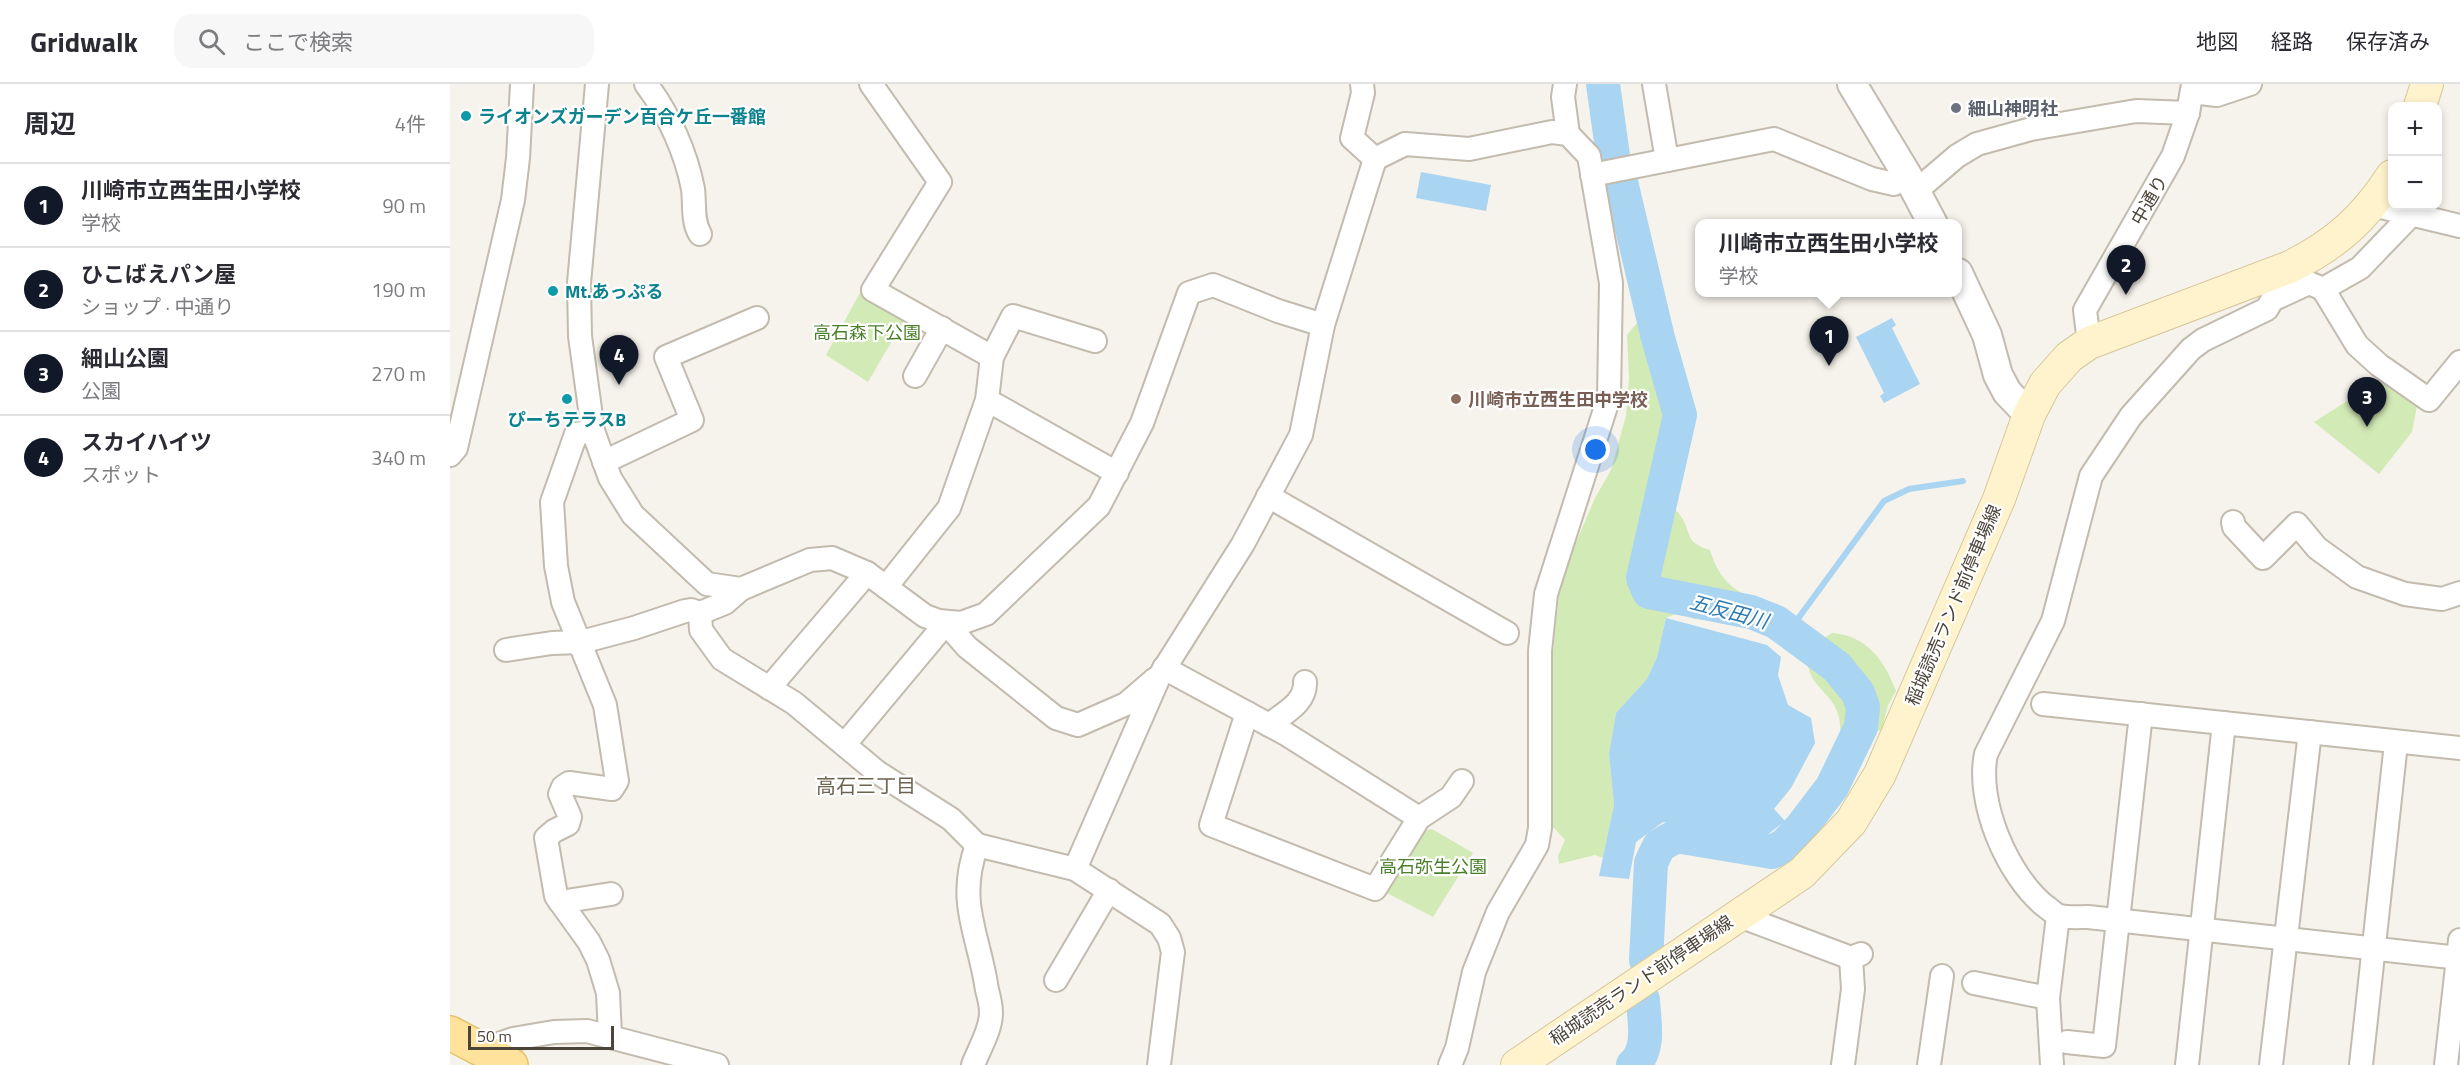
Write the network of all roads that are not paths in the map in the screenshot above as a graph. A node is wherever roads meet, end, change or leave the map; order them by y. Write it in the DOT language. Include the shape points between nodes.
graph roads {
  1 [pos="522,84"];
  2 [pos="597,84"];
  3 [pos="646,84"];
  4 [pos="1362,84"];
  5 [pos="1565,84"];
  6 [pos="1852,84"];
  7 [pos="2250,84"];
  8 [pos="2427,84"];
  9 [pos="1661,85"];
  10 [pos="877,88"];
  11 [pos="2191,96"];
  12 [pos="2421,102"];
  13 [pos="1568,134"];
  14 [pos="1375,159"];
  15 [pos="1667,160"];
  16 [pos="1592,175"];
  17 [pos="2388,182"];
  18 [pos="1912,183"];
  19 [pos="2373,205"];
  20 [pos="2411,214"];
  21 [pos="1930,219"];
  22 [pos="2460,226"];
  23 [pos="700,234"];
  24 [pos="1962,282"];
  25 [pos="2323,290"];
  26 [pos="1323,325"];
  27 [pos="750,328"];
  28 [pos="942,328"];
  29 [pos="1095,341"];
  30 [pos="2088,343"];
  31 [pos="992,357"];
  32 [pos="2460,362"];
  33 [pos="915,376"];
  34 [pos="987,400"];
  35 [pos="2029,415"];
  36 [pos="592,431"];
  37 [pos="450,454"];
  38 [pos="604,462"];
  39 [pos="1117,473"];
  40 [pos="1268,496"];
  41 [pos="2233,522"];
  42 [pos="867,573"];
  43 [pos="886,586"];
  44 [pos="741,589"];
  45 [pos="2460,593"];
  46 [pos="700,613"];
  47 [pos="946,622"];
  48 [pos="1507,633"];
  49 [pos="581,642"];
  50 [pos="506,650"];
  51 [pos="1161,673"];
  52 [pos="1305,682"];
  53 [pos="769,688"];
  54 [pos="2043,704"];
  55 [pos="1247,714"];
  56 [pos="2141,714"];
  57 [pos="2224,723"];
  58 [pos="1269,725"];
  59 [pos="2310,732"];
  60 [pos="2396,742"];
  61 [pos="845,744"];
  62 [pos="2460,748"];
  63 [pos="1462,781"];
  64 [pos="1419,818"];
  65 [pos="978,845"];
  66 [pos="1075,869"];
  67 [pos="1109,890"];
  68 [pos="611,894"];
  69 [pos="560,902"];
  70 [pos="1737,915"];
  71 [pos="2058,916"];
  72 [pos="2119,922"];
  73 [pos="2202,931"];
  74 [pos="2286,940"];
  75 [pos="2374,949"];
  76 [pos="2459,952"];
  77 [pos="1942,976"];
  78 [pos="1056,980"];
  79 [pos="1974,983"];
  80 [pos="2048,998"];
  81 [pos="450,1033"];
  82 [pos="610,1036"];
  83 [pos="2067,1042"];
  84 [pos="482,1050"];
  85 [pos="511,1065"];
  86 [pos="717,1065"];
  87 [pos="973,1065"];
  88 [pos="1159,1065"];
  89 [pos="1450,1065"];
  90 [pos="1517,1065"];
  91 [pos="1843,1065"];
  92 [pos="1929,1065"];
  93 [pos="2052,1065"];
  94 [pos="2187,1065"];
  95 [pos="2271,1065"];
  96 [pos="2361,1065"];
  97 [pos="2446,1065"];
  1 -- 37 [label="street" via="513,200 456,448"];
  2 -- 36 [label="street" via="579,283 580,336"];
  3 -- 23 [label="street" via="682,150 693,191 695,226"];
  4 -- 14 [label="street" via="1352,138"];
  5 -- 13 [label="street"];
  6 -- 18 [label="street"];
  7 -- 11 [label="street" via="2217,95"];
  8 -- 12 [label="main road"];
  9 -- 15 [label="street"];
  10 -- 28 [label="street" via="940,182 873,290"];
  11 -- 18 [label="street" via="1977,144"];
  11 -- 30 [label="street, 中通り" via="2173,156 2085,310"];
  13 -- 14 [label="street" via="1552,132 1469,149 1405,144"];
  13 -- 16 [label="street" via="1589,156"];
  14 -- 26 [label="street"];
  15 -- 16 [label="street"];
  15 -- 18 [label="street" via="1774,139 1872,179"];
  16 -- 89 [label="street" via="1611,283 1609,397 1546,594 1540,651 1538,845 1498,912 1474,972"];
  17 -- 19 [label="main road, 稲城読売ランド前停車場線"];
  18 -- 21 [label="street"];
  19 -- 20 [label="street"];
  19 -- 30 [label="main road, 稲城読売ランド前停車場線" via="2321,251 2290,267"];
  20 -- 22 [label="street"];
  20 -- 25 [label="street" via="2360,268"];
  24 -- 35 [label="street" via="1987,335 1998,375 2007,392"];
  25 -- 32 [label="street" via="2357,345 2429,400"];
  25 -- 71 [label="street" via="2308,283 2191,349 2131,417 2091,476 2053,621 1986,753 1983,770 1985,799 2008,862 2028,889"];
  26 -- 39 [label="street" via="1278,312 1213,285 1189,293 1142,423"];
  26 -- 40 [label="street" via="1301,435"];
  27 -- 38 [label="street" via="666,357 692,420"];
  28 -- 31 [label="street"];
  28 -- 33 [label="street"];
  29 -- 31 [label="street" via="1013,316"];
  30 -- 35 [label="main road, 稲城読売ランド前停車場線" via="2045,384"];
  31 -- 34 [label="street"];
  34 -- 39 [label="street"];
  34 -- 43 [label="street" via="949,508"];
  35 -- 70 [label="main road, 稲城読売ランド前停車場線" via="1999,499 1880,774 1851,822 1802,873"];
  36 -- 38 [label="street"];
  36 -- 49 [label="street" via="576,434 552,502 556,566 563,602"];
  38 -- 44 [label="street" via="633,515 684,563 707,584"];
  39 -- 47 [label="street" via="1099,506 986,614 961,623"];
  40 -- 48 [label="street"];
  40 -- 51 [label="street" via="1243,544"];
  41 -- 45 [label="street" via="2263,558 2297,524 2317,548 2357,576 2405,594 2442,599"];
  42 -- 43 [label="street"];
  42 -- 44 [label="street" via="823,558"];
  42 -- 53 [label="street"];
  43 -- 47 [label="street" via="925,616"];
  44 -- 46 [label="street" via="725,603"];
  46 -- 49 [label="street" via="685,611"];
  46 -- 53 [label="street" via="700,630 722,658"];
  47 -- 51 [label="street" via="967,647 1056,718 1078,725 1126,704"];
  47 -- 61 [label="street"];
  49 -- 50 [label="street"];
  49 -- 69 [label="street" via="605,705 617,781 612,789 569,783 563,787 560,794 570,817 568,824 546,837"];
  51 -- 55 [label="street"];
  51 -- 66 [label="street"];
  52 -- 58 [label="street" via="1301,700"];
  53 -- 61 [label="street"];
  54 -- 56 [label="street"];
  55 -- 58 [label="street"];
  55 -- 64 [label="street" via="1211,825 1376,889"];
  56 -- 57 [label="street"];
  56 -- 72 [label="street"];
  57 -- 59 [label="street"];
  57 -- 73 [label="street"];
  58 -- 64 [label="street"];
  59 -- 60 [label="street"];
  59 -- 74 [label="street"];
  60 -- 62 [label="street"];
  60 -- 75 [label="street"];
  61 -- 65 [label="street" via="877,772 951,819"];
  63 -- 64 [label="street" via="1451,797"];
  65 -- 66 [label="street"];
  65 -- 87 [label="street" via="968,880 967,901 991,1012"];
  66 -- 67 [label="street"];
  67 -- 78 [label="street"];
  67 -- 88 [label="street" via="1160,924 1173,952"];
  68 -- 69 [label="street"];
  69 -- 82 [label="street" via="598,960 608,993"];
  70 -- 90 [label="main road, 稲城読売ランド前停車場線"];
  70 -- 91 [label="street" via="1856,956"];
  71 -- 72 [label="street"];
  71 -- 80 [label="street"];
  72 -- 73 [label="street"];
  72 -- 83 [label="street" via="2104,1046"];
  73 -- 74 [label="street"];
  73 -- 94 [label="street"];
  74 -- 75 [label="street"];
  74 -- 95 [label="street"];
  75 -- 76 [label="street"];
  75 -- 96 [label="street"];
  76 -- 97 [label="street"];
  77 -- 92 [label="street"];
  79 -- 80 [label="street"];
  80 -- 93 [label="street"];
  81 -- 84 [label="main road"];
  82 -- 84 [label="street" via="587,1031 554,1032"];
  82 -- 86 [label="street"];
  84 -- 85 [label="main road"];
}
